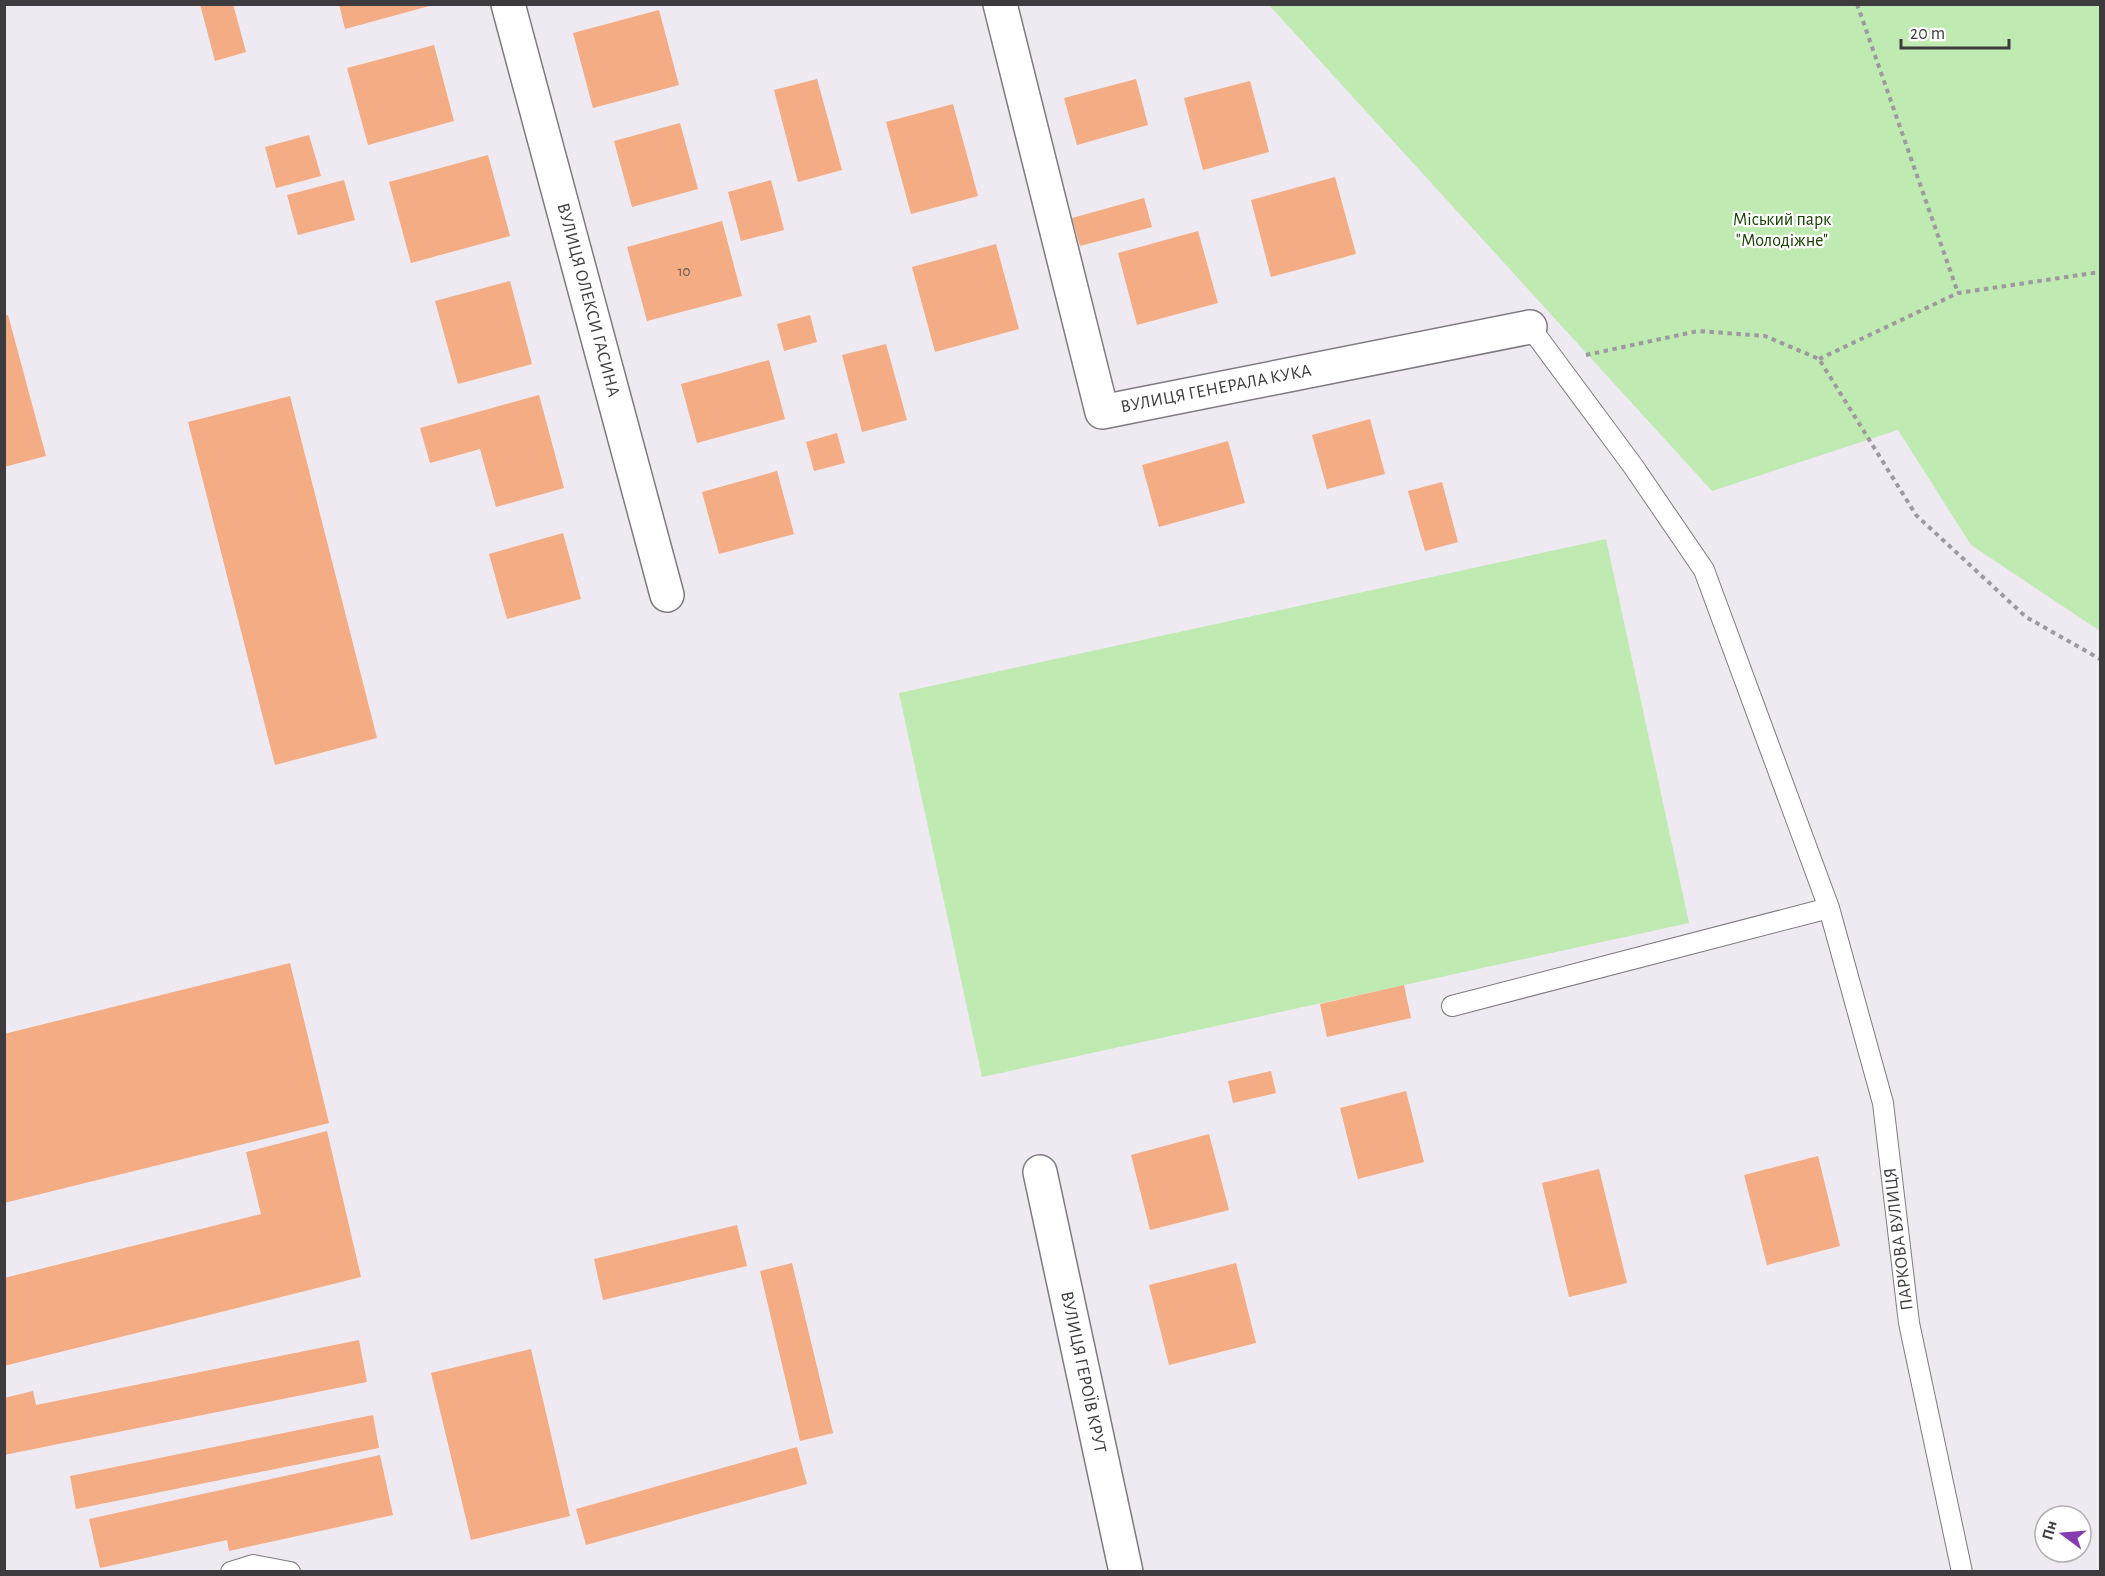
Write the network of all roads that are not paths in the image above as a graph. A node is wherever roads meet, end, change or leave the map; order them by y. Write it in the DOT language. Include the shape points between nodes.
graph roads {
  1 [pos="508,4"];
  2 [pos="1000,4"];
  3 [pos="1530,327"];
  4 [pos="667,595"];
  5 [pos="1829,908"];
  6 [pos="1452,1006"];
  7 [pos="1040,1172"];
  8 [pos="231,1572"];
  9 [pos="290,1572"];
  10 [pos="1126,1572"];
  11 [pos="1962,1572"];
  1 -- 4 [label="street, ВУЛИЦЯ ОЛЕКСИ ГАСИНА"];
  2 -- 3 [label="street, ВУЛИЦЯ ГЕНЕРАЛА КУКА" via="1102,412"];
  3 -- 5 [label="lane, ПАРКОВА ВУЛИЦЯ" via="1704,570"];
  5 -- 6 [label="lane"];
  5 -- 11 [label="lane, ПАРКОВА ВУЛИЦЯ" via="1883,1103 1909,1323"];
  7 -- 10 [label="street, ВУЛИЦЯ ГЕРОЇВ КРУТ"];
  8 -- 9 [label="lane" via="253,1564"];
}
